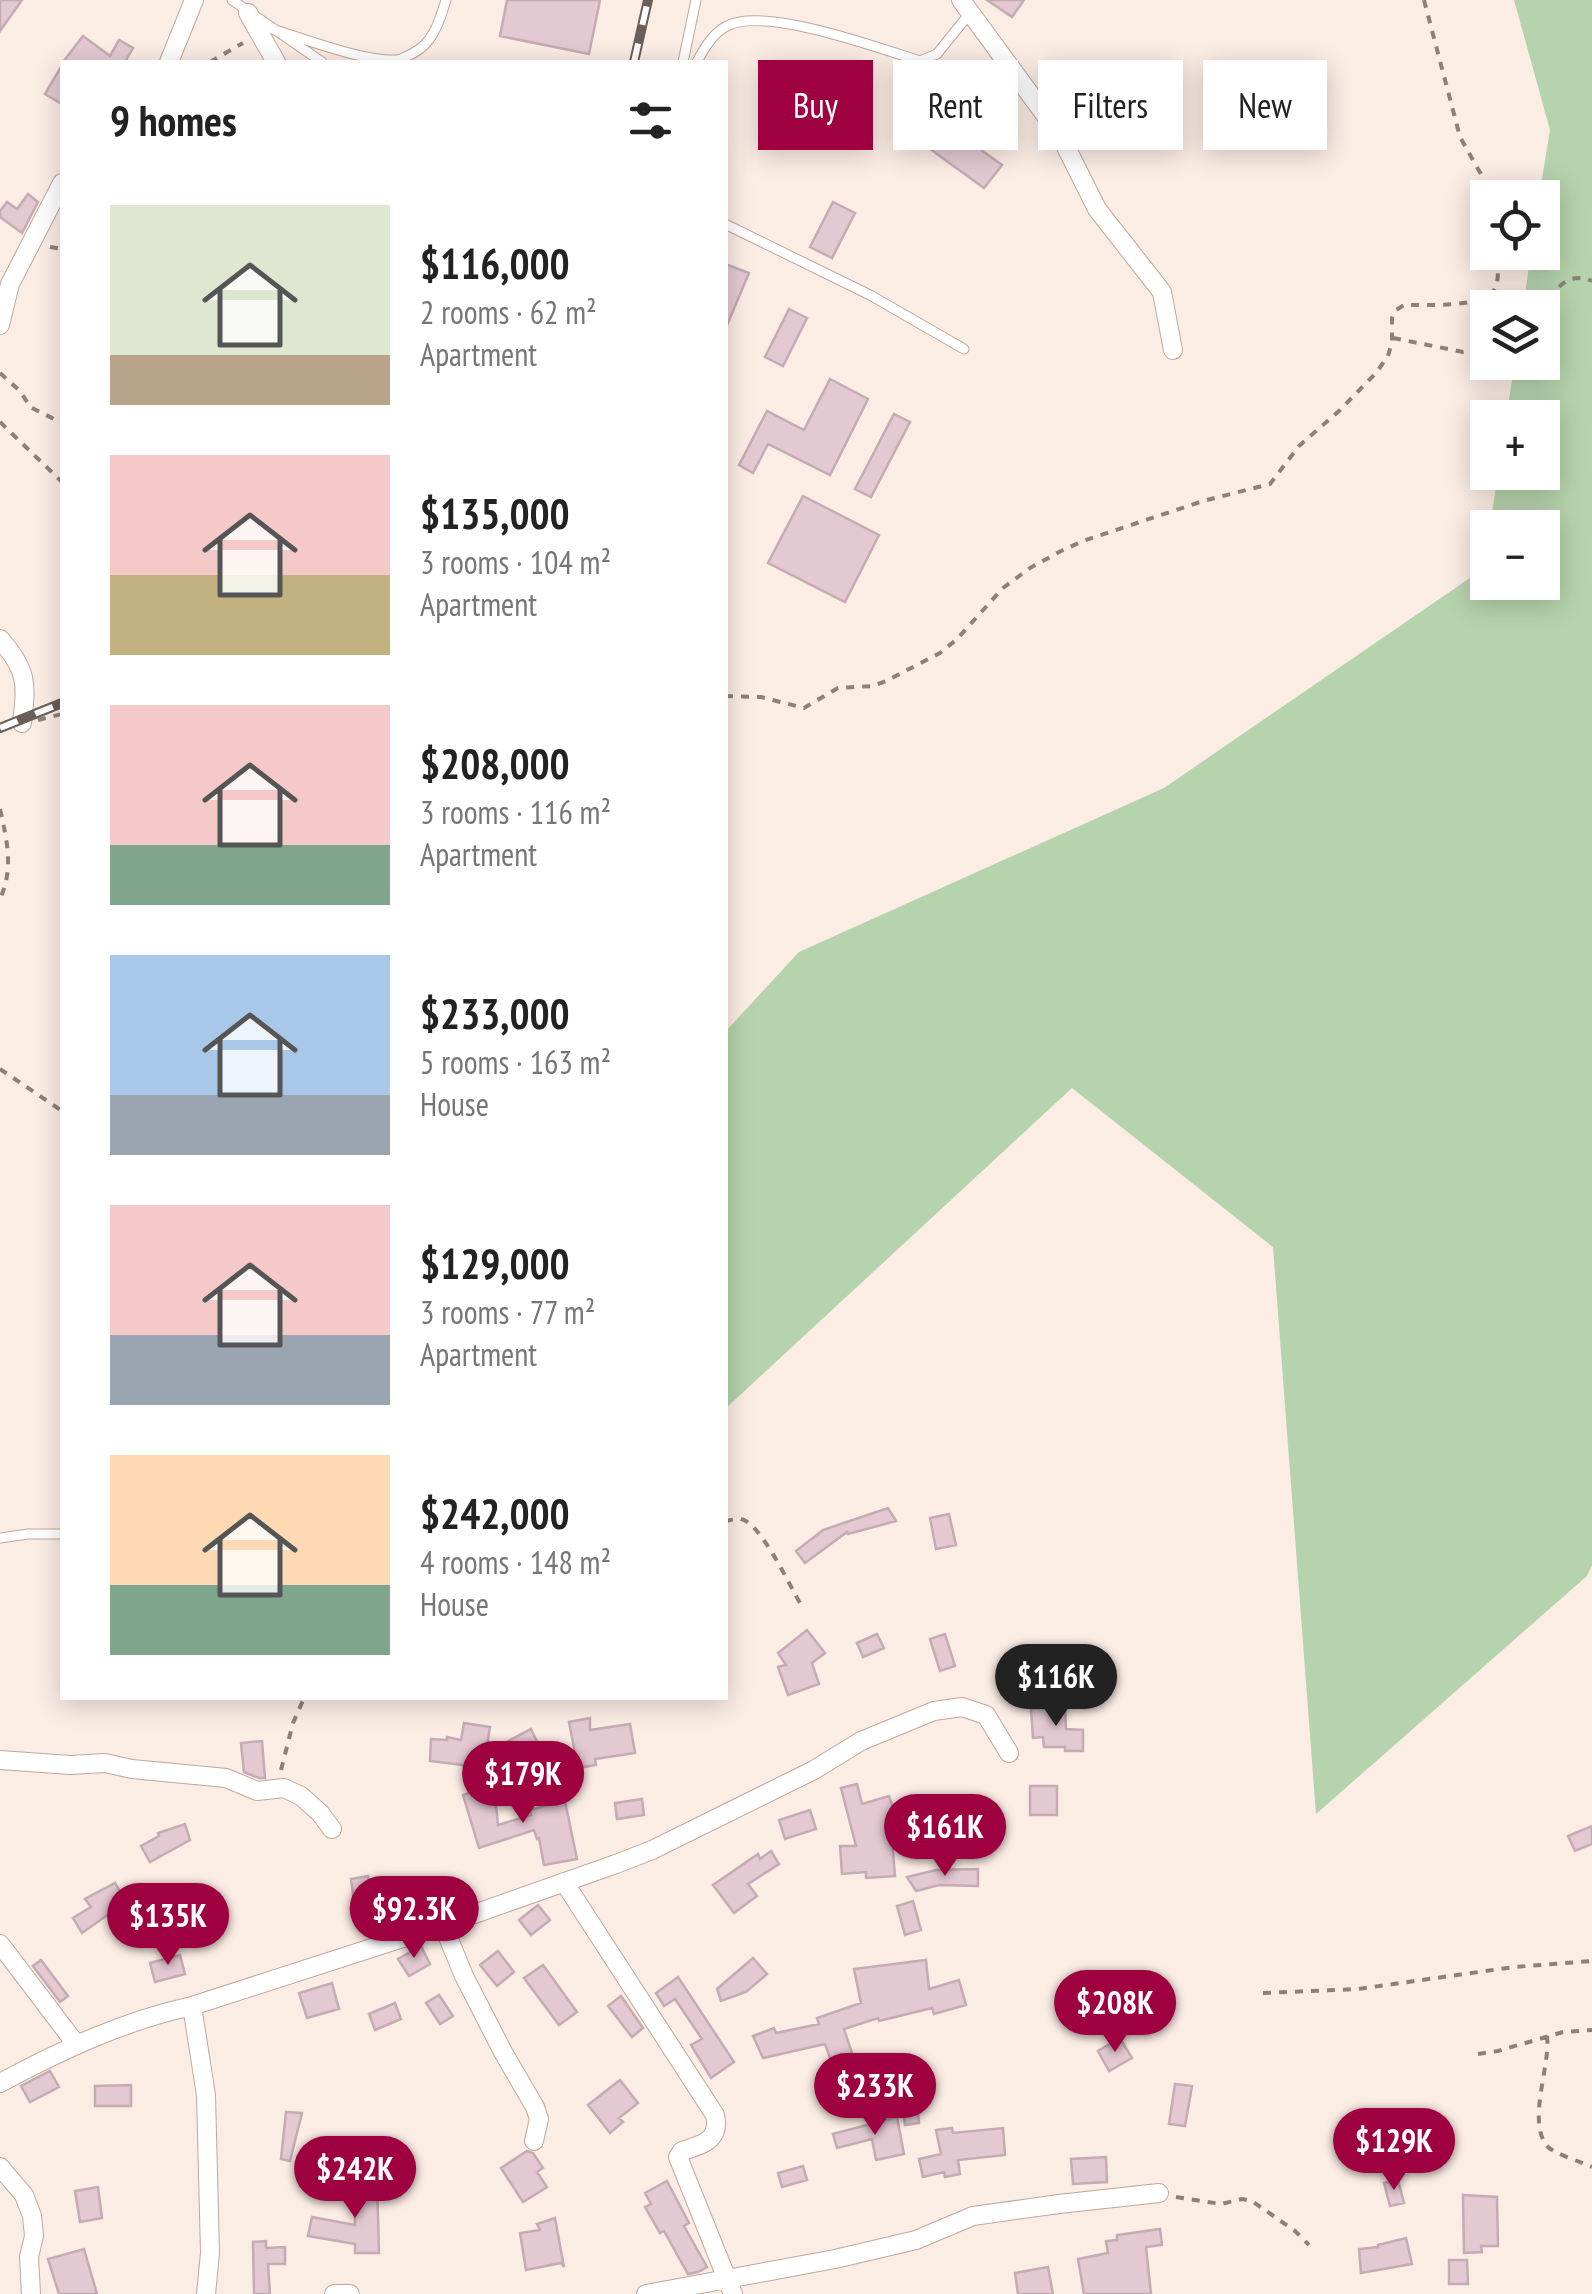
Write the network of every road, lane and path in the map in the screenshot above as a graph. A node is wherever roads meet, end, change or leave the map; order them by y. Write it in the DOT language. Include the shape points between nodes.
graph roads {
  1 [pos="194,0"];
  2 [pos="232,0"];
  3 [pos="446,0"];
  4 [pos="696,0"];
  5 [pos="1424,0"];
  6 [pos="966,6"];
  7 [pos="251,7"];
  8 [pos="266,30"];
  9 [pos="170,60"];
  10 [pos="214,60"];
  11 [pos="275,60"];
  12 [pos="318,60"];
  13 [pos="684,60"];
  14 [pos="698,60"];
  15 [pos="1483,180"];
  16 [pos="60,187"];
  17 [pos="728,225"];
  18 [pos="1497,270"];
  19 [pos="1592,281"];
  20 [pos="1556,290"];
  21 [pos="0,325"];
  22 [pos="1393,338"];
  23 [pos="964,349"];
  24 [pos="1173,350"];
  25 [pos="1470,351"];
  26 [pos="0,373"];
  27 [pos="0,422"];
  28 [pos="60,422"];
  29 [pos="60,480"];
  30 [pos="0,639"];
  31 [pos="728,696"];
  32 [pos="22,722"];
  33 [pos="0,809"];
  34 [pos="0,899"];
  35 [pos="0,1069"];
  36 [pos="60,1110"];
  37 [pos="728,1520"];
  38 [pos="60,1534"];
  39 [pos="0,1538"];
  40 [pos="800,1603"];
  41 [pos="303,1700"];
  42 [pos="1009,1753"];
  43 [pos="0,1760"];
  44 [pos="274,1788"];
  45 [pos="332,1829"];
  46 [pos="564,1882"];
  47 [pos="443,1925"];
  48 [pos="0,1944"];
  49 [pos="1592,1960"];
  50 [pos="1263,1993"];
  51 [pos="192,2006"];
  52 [pos="1592,2030"];
  53 [pos="1547,2036"];
  54 [pos="76,2044"];
  55 [pos="1478,2054"];
  56 [pos="0,2083"];
  57 [pos="534,2141"];
  58 [pos="0,2166"];
  59 [pos="1592,2167"];
  60 [pos="1159,2193"];
  61 [pos="1309,2245"];
  62 [pos="730,2287"];
  63 [pos="31,2294"];
  64 [pos="206,2294"];
  65 [pos="334,2294"];
  66 [pos="350,2294"];
  67 [pos="646,2294"];
  1 -- 9 [label="street"];
  2 -- 7 [label="lane"];
  3 -- 8 [label="lane" via="424,46 400,59"];
  4 -- 13 [label="lane"];
  5 -- 15 [label="path" via="1460,137"];
  6 -- 14 [label="lane" via="937,54 920,61 820,29 765,22 722,29"];
  6 -- 24 [label="street" via="1060,136 1096,209 1162,292"];
  7 -- 8 [label="street"];
  8 -- 10 [label="path"];
  8 -- 11 [label="street"];
  8 -- 12 [label="lane"];
  16 -- 21 [label="street" via="10,284"];
  17 -- 23 [label="lane"];
  18 -- 22 [label="path" via="1496,288 1482,299 1396,310"];
  19 -- 20 [label="path" via="1578,276"];
  22 -- 25 [label="path"];
  22 -- 31 [label="path" via="1376,373 1299,446 1270,484 1062,551 1003,588 940,652 886,681 838,688 804,708"];
  26 -- 28 [label="path" via="34,409"];
  27 -- 29 [label="path"];
  30 -- 32 [label="street" via="22,667"];
  33 -- 34 [label="path" via="8,877"];
  35 -- 36 [label="path"];
  37 -- 40 [label="path" via="742,1518 752,1525"];
  38 -- 39 [label="lane"];
  41 -- 44 [label="path"];
  42 -- 46 [label="street" via="986,1715 962,1707 934,1711 652,1850"];
  43 -- 44 [label="street" via="105,1763 226,1778 256,1791"];
  44 -- 45 [label="street" via="301,1796"];
  46 -- 47 [label="street"];
  46 -- 62 [label="street" via="715,2115 714,2136 678,2157"];
  47 -- 51 [label="street"];
  47 -- 57 [label="street" via="536,2107"];
  48 -- 54 [label="street"];
  49 -- 50 [label="path"];
  51 -- 54 [label="street"];
  51 -- 64 [label="street" via="206,2096"];
  52 -- 53 [label="path"];
  53 -- 55 [label="path"];
  53 -- 59 [label="path" via="1538,2113 1543,2137 1556,2152"];
  54 -- 56 [label="street"];
  58 -- 63 [label="street" via="32,2216"];
  60 -- 61 [label="path" via="1220,2204 1252,2202"];
  60 -- 62 [label="street" via="972,2216 916,2240"];
  62 -- 67 [label="street"];
  65 -- 66 [label="street"];
}
